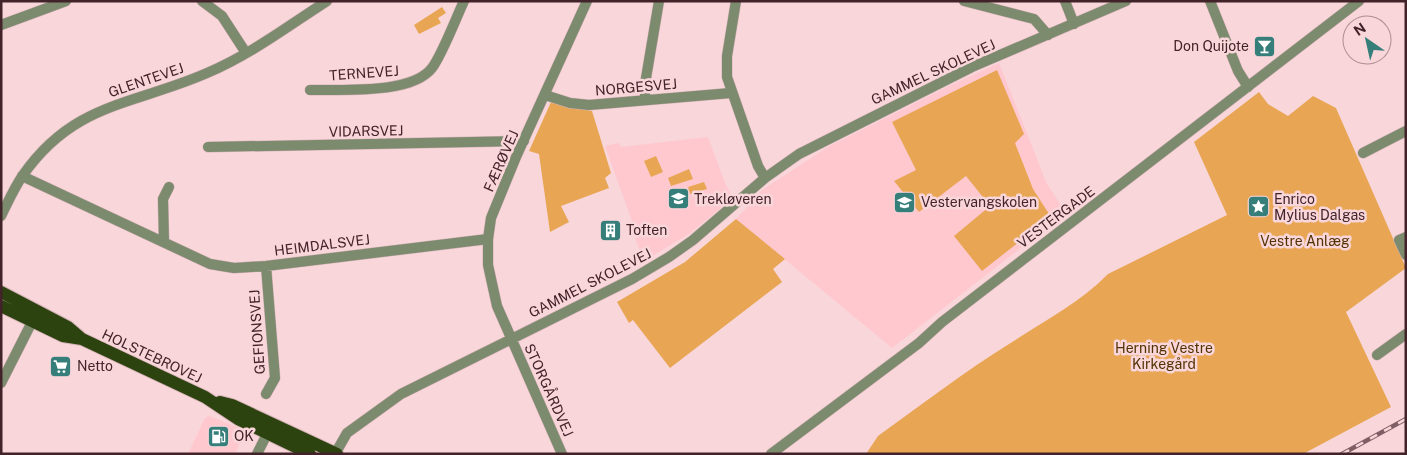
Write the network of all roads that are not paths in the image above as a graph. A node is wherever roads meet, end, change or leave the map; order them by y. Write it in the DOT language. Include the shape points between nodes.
graph roads {
  1 [pos="66,1"];
  2 [pos="202,1"];
  3 [pos="327,1"];
  4 [pos="464,1"];
  5 [pos="587,1"];
  6 [pos="659,1"];
  7 [pos="736,1"];
  8 [pos="964,1"];
  9 [pos="1065,1"];
  10 [pos="1126,1"];
  11 [pos="1210,1"];
  12 [pos="1359,1"];
  13 [pos="1074,24"];
  14 [pos="1,25"];
  15 [pos="1048,35"];
  16 [pos="246,54"];
  17 [pos="1248,87"];
  18 [pos="310,90"];
  19 [pos="731,92"];
  20 [pos="545,95"];
  21 [pos="645,100"];
  22 [pos="1406,131"];
  23 [pos="524,141"];
  24 [pos="208,147"];
  25 [pos="1363,153"];
  26 [pos="22,176"];
  27 [pos="765,178"];
  28 [pos="169,187"];
  29 [pos="1,216"];
  30 [pos="1406,236"];
  31 [pos="488,239"];
  32 [pos="164,242"];
  33 [pos="1406,255"];
  34 [pos="266,266"];
  35 [pos="1,292"];
  36 [pos="1,306"];
  37 [pos="35,316"];
  38 [pos="1406,334"];
  39 [pos="511,338"];
  40 [pos="1377,355"];
  41 [pos="1,382"];
  42 [pos="266,394"];
  43 [pos="270,429"];
  44 [pos="257,454"];
  45 [pos="310,454"];
  46 [pos="335,454"];
  47 [pos="562,454"];
  48 [pos="771,454"];
  1 -- 14 [label="street"];
  2 -- 16 [label="street" via="222,16"];
  3 -- 16 [label="street, GLENTEVEJ"];
  4 -- 18 [label="street, TERNEVEJ" via="432,68 420,76 406,84 380,88"];
  5 -- 20 [label="street, FÆRØVEJ"];
  6 -- 21 [label="street"];
  7 -- 19 [label="street" via="727,56"];
  8 -- 15 [label="street" via="1034,19"];
  9 -- 13 [label="street"];
  10 -- 13 [label="street, GAMMEL SKOLEVEJ"];
  11 -- 17 [label="street" via="1238,71"];
  12 -- 17 [label="street, VESTERGADE"];
  13 -- 15 [label="street, GAMMEL SKOLEVEJ"];
  15 -- 27 [label="street, GAMMEL SKOLEVEJ" via="972,67 867,119 799,154"];
  16 -- 26 [label="street, GLENTEVEJ" via="208,73 98,111 50,144"];
  17 -- 48 [label="street, VESTERGADE"];
  19 -- 21 [label="street, NORGESVEJ"];
  19 -- 27 [label="street"];
  20 -- 21 [label="street, NORGESVEJ" via="570,104 589,105"];
  20 -- 23 [label="street, FÆRØVEJ"];
  22 -- 25 [label="street"];
  23 -- 24 [label="street, VIDARSVEJ"];
  23 -- 31 [label="street, FÆRØVEJ" via="491,218"];
  26 -- 29 [label="street, GLENTEVEJ"];
  26 -- 32 [label="street, HEIMDALSVEJ"];
  27 -- 39 [label="street, GAMMEL SKOLEVEJ" via="669,257 632,279"];
  28 -- 32 [label="street" via="163,199"];
  30 -- 33 [label="street" via="1399,240"];
  31 -- 34 [label="street, HEIMDALSVEJ"];
  31 -- 39 [label="street, FÆRØVEJ" via="488,265 494,294"];
  32 -- 34 [label="street, HEIMDALSVEJ" via="210,264 234,268"];
  34 -- 42 [label="street, GEFIONSVEJ" via="275,378"];
  35 -- 37 [label="main road, HOLSTEBROVEJ"];
  36 -- 37 [label="main road, HOLSTEBROVEJ"];
  37 -- 41 [label="street"];
  37 -- 43 [label="main road, HOLSTEBROVEJ" via="68,327 82,339 210,400 240,420"];
  38 -- 40 [label="street"];
  39 -- 46 [label="street, GAMMEL SKOLEVEJ" via="401,394 347,433"];
  39 -- 47 [label="street, STORGÅRDVEJ"];
  43 -- 44 [label="street"];
  43 -- 45 [label="main road, HOLSTEBROVEJ"];
  43 -- 46 [label="main road, HOLSTEBROVEJ"];
}
